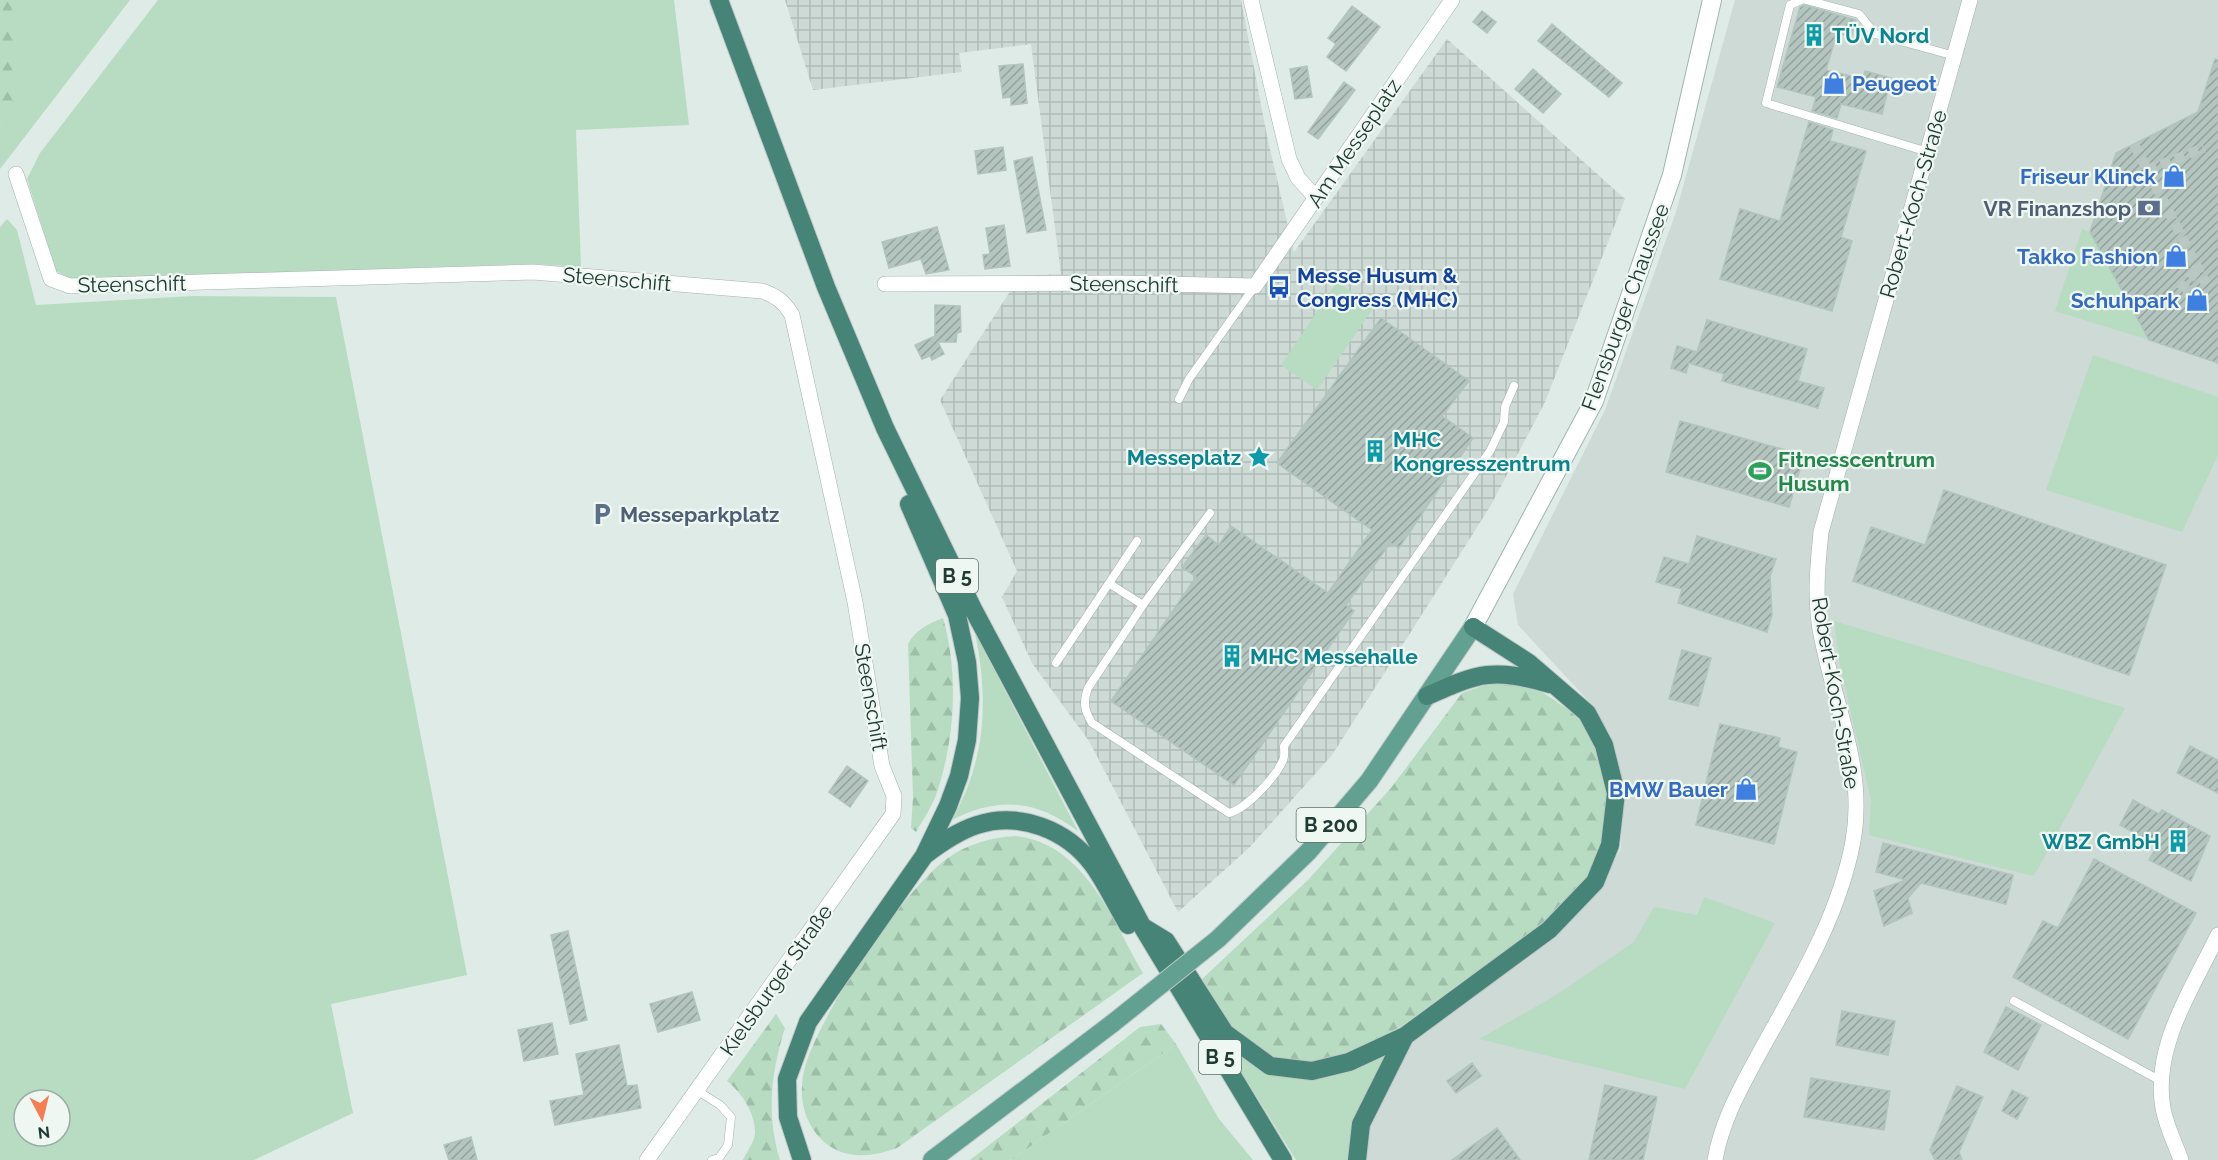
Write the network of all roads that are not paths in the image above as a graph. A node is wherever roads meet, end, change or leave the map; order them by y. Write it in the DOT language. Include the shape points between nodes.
graph roads {
  1 [pos="719,0"];
  2 [pos="1251,0"];
  3 [pos="1452,0"];
  4 [pos="1712,0"];
  5 [pos="1801,0"];
  6 [pos="1806,0"];
  7 [pos="1970,0"];
  8 [pos="1955,56"];
  9 [pos="1928,153"];
  10 [pos="16,174"];
  11 [pos="1316,198"];
  12 [pos="885,284"];
  13 [pos="1255,286"];
  14 [pos="1514,386"];
  15 [pos="1179,399"];
  16 [pos="885,428"];
  17 [pos="1210,513"];
  18 [pos="1137,541"];
  19 [pos="1110,584"];
  20 [pos="1143,604"];
  21 [pos="1473,627"];
  22 [pos="1056,663"];
  23 [pos="1555,685"];
  24 [pos="1427,696"];
  25 [pos="894,796"];
  26 [pos="924,856"];
  27 [pos="1142,926"];
  28 [pos="2218,935"];
  29 [pos="1158,954"];
  30 [pos="2014,1001"];
  31 [pos="1405,1036"];
  32 [pos="2163,1082"];
  33 [pos="698,1091"];
  34 [pos="800,1154"];
  35 [pos="647,1160"];
  36 [pos="712,1160"];
  37 [pos="814,1160"];
  38 [pos="932,1160"];
  39 [pos="1283,1160"];
  40 [pos="1357,1160"];
  41 [pos="1715,1160"];
  42 [pos="2181,1160"];
  1 -- 16 [label="highway, B 5" via="826,287"];
  2 -- 11 [label="street" via="1289,159 1298,178"];
  3 -- 11 [label="street, Am Messeplatz"];
  4 -- 21 [label="main road, Flensburger Chaussee" via="1672,175 1594,401"];
  5 -- 9 [label="lane" via="1790,5 1766,103"];
  6 -- 8 [label="lane" via="1859,15 1875,34"];
  7 -- 8 [label="street, Robert-Koch-Straße"];
  8 -- 9 [label="street, Robert-Koch-Straße"];
  9 -- 41 [label="street, Robert-Koch-Straße" via="1821,532 1816,581 1819,622 1852,758 1854,839 1829,919 1730,1109"];
  10 -- 25 [label="street, Steenschift" via="51,279 70,286 533,272 762,291 775,296 792,315 855,602 882,766"];
  11 -- 13 [label="street, Am Messeplatz"];
  12 -- 13 [label="street, Steenschift"];
  13 -- 15 [label="lane"];
  14 -- 20 [label="lane" via="1505,407 1504,422 1490,451 1284,746 1284,759 1240,810 1229,813 1219,809 1092,723 1085,712 1088,688"];
  16 -- 26 [label="highway" via="889,458 957,615 967,662 967,740 959,776"];
  16 -- 27 [label="highway, B 5" via="973,609"];
  17 -- 20 [label="lane"];
  18 -- 19 [label="lane"];
  19 -- 20 [label="lane"];
  19 -- 22 [label="lane"];
  21 -- 23 [label="highway"];
  21 -- 24 [label="main road, B 200"];
  23 -- 24 [label="highway" via="1491,673 1462,680"];
  23 -- 31 [label="highway" via="1587,713 1604,745 1616,793 1610,845 1595,882 1549,930"];
  24 -- 38 [label="main road, B 200, bridge" via="1369,781 1324,834 1218,939"];
  25 -- 33 [label="street, Kielsburger Straße" via="893,814"];
  26 -- 29 [label="highway" via="977,825 1024,822 1049,829 1082,851 1140,946"];
  26 -- 34 [label="highway" via="808,1022 787,1079 788,1117"];
  27 -- 29 [label="highway, B 5"];
  27 -- 31 [label="highway" via="1166,941 1225,1032 1270,1066 1312,1071 1349,1062"];
  28 -- 32 [label="street" via="2176,1021"];
  29 -- 39 [label="highway, B 5"];
  30 -- 32 [label="lane"];
  31 -- 40 [label="highway" via="1361,1124"];
  32 -- 42 [label="street" via="2163,1107"];
  33 -- 35 [label="street, Kielsburger Straße"];
  33 -- 36 [label="lane" via="720,1105 730,1117 728,1145 720,1158"];
  34 -- 37 [label="highway"];
}
